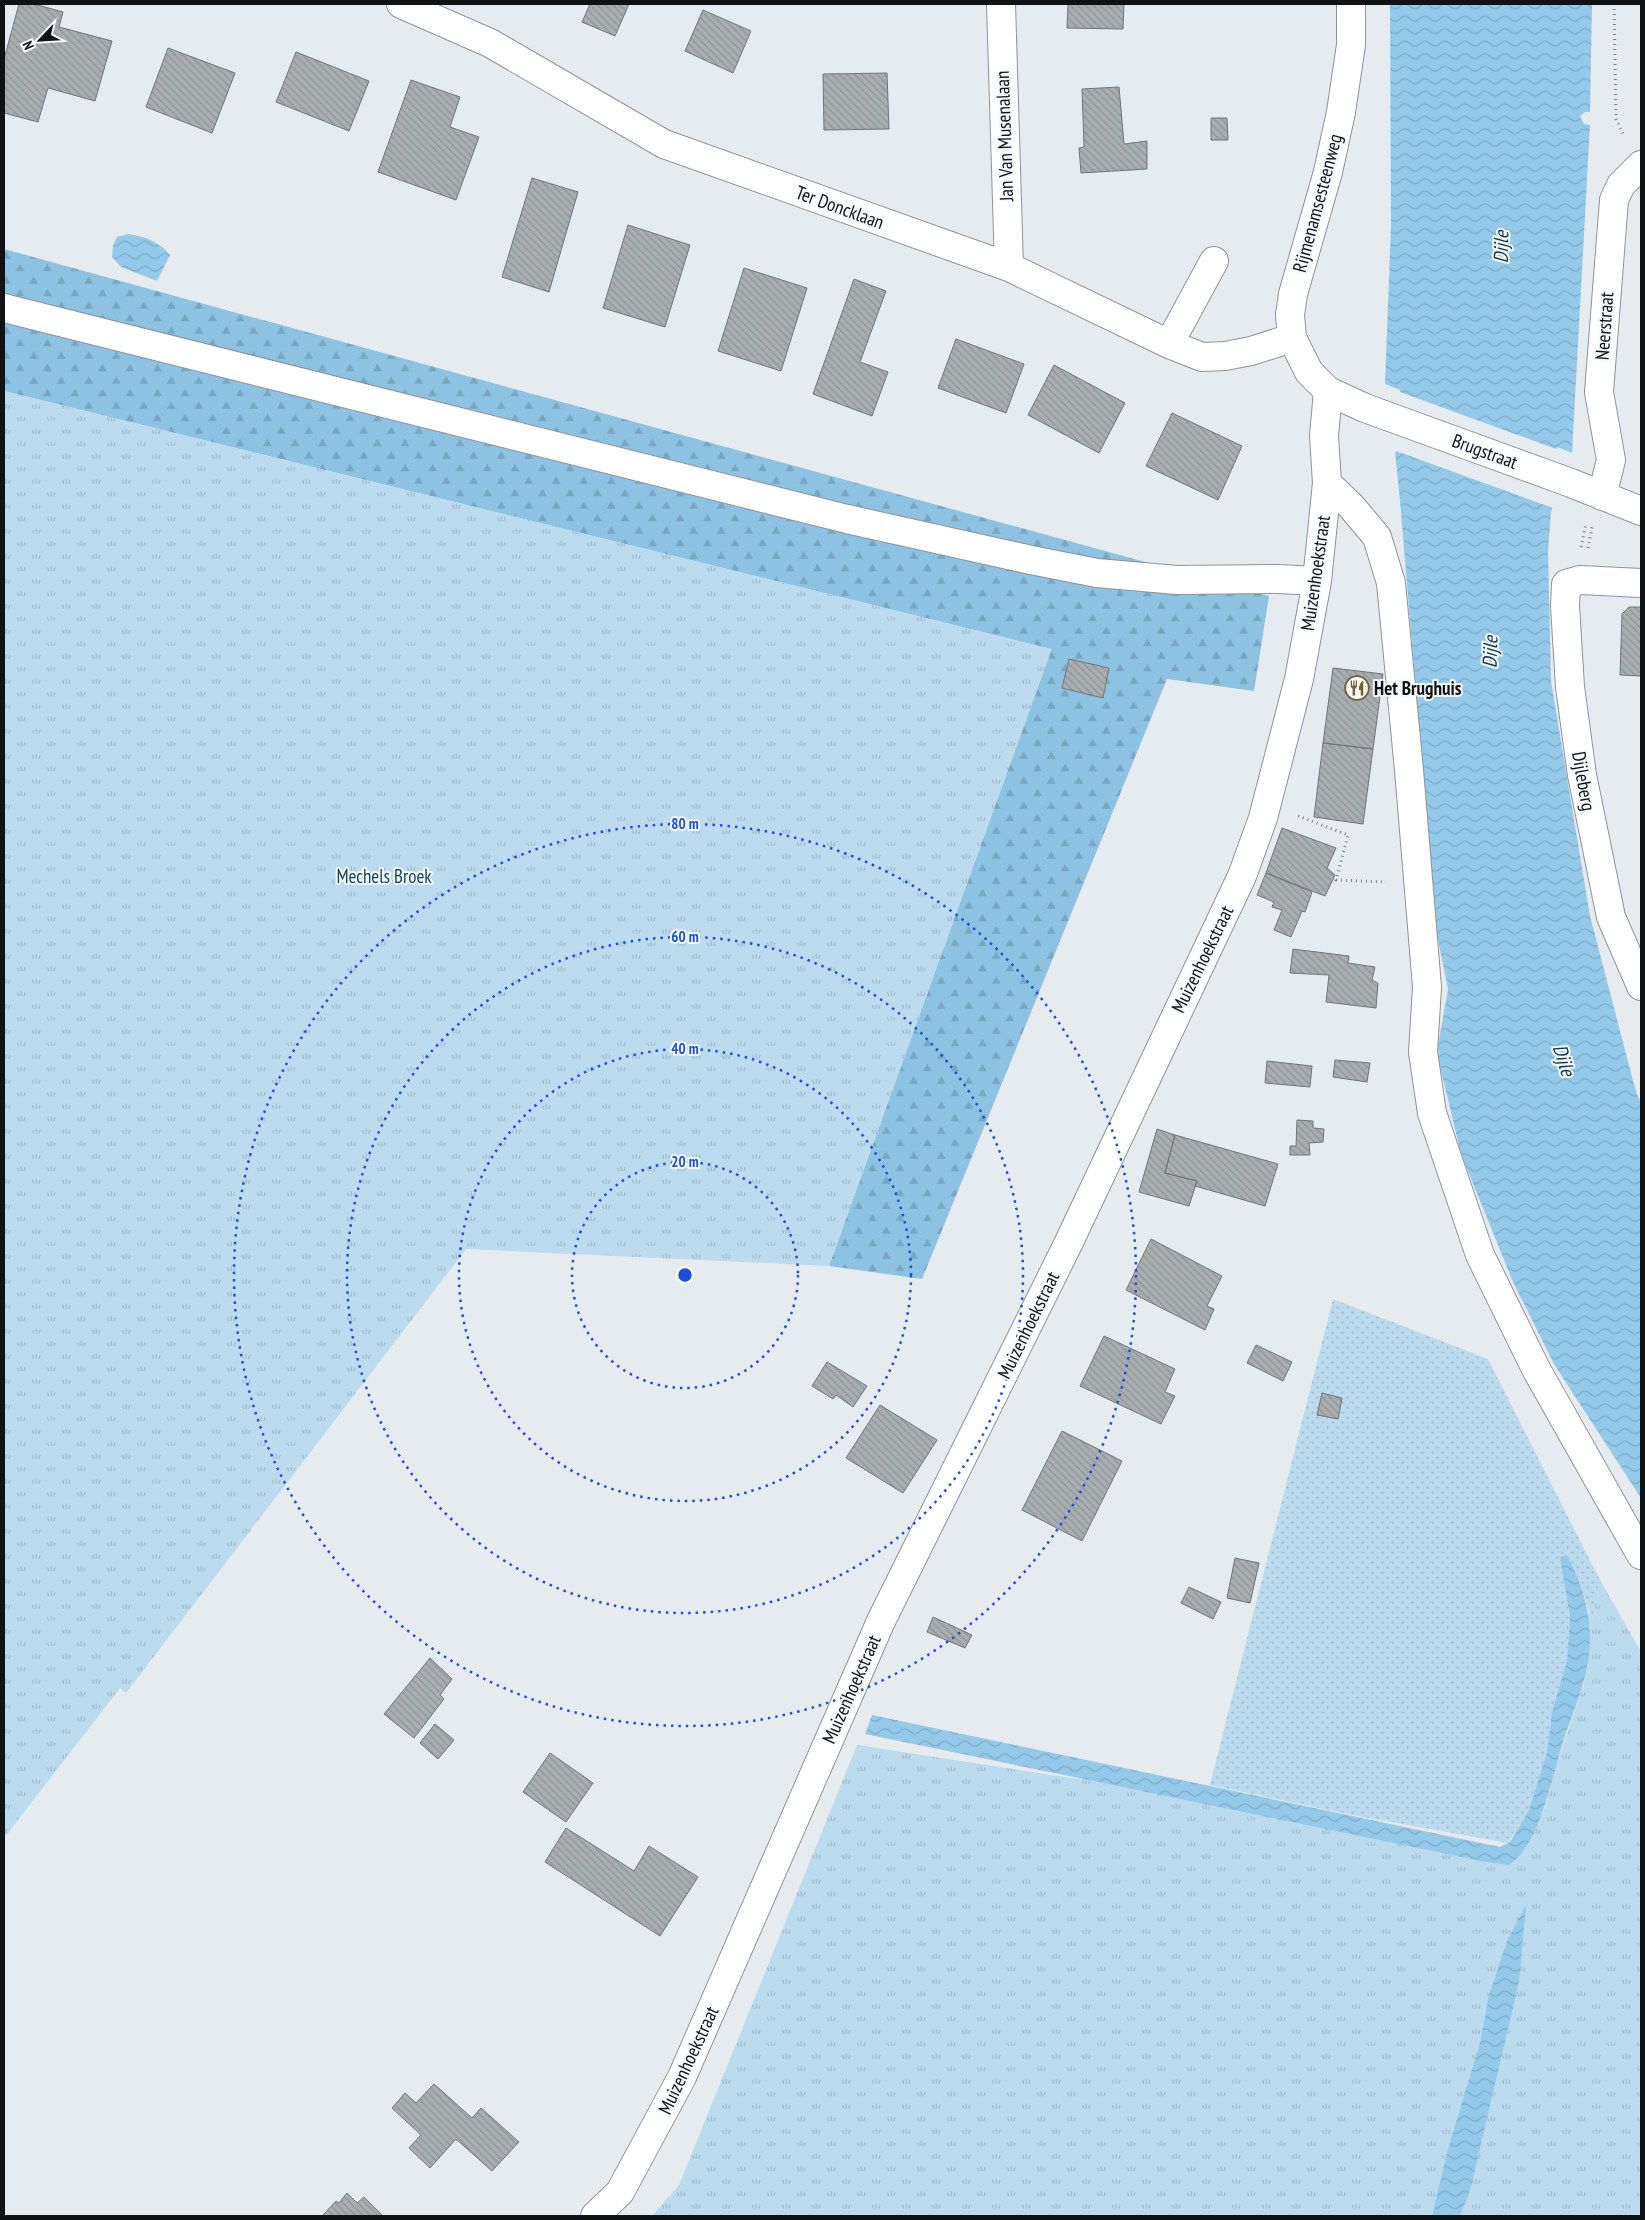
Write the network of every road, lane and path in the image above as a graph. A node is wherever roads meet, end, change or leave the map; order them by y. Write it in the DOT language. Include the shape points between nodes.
graph roads {
  1 [pos="401,4"];
  2 [pos="1001,4"];
  3 [pos="1351,4"];
  4 [pos="1614,4"];
  5 [pos="1640,165"];
  6 [pos="1214,262"];
  7 [pos="1009,267"];
  8 [pos="4,308"];
  9 [pos="1292,338"];
  10 [pos="1169,344"];
  11 [pos="1328,391"];
  12 [pos="1327,483"];
  13 [pos="1595,493"];
  14 [pos="1641,511"];
  15 [pos="1586,524"];
  16 [pos="1580,551"];
  17 [pos="1580,580"];
  18 [pos="1317,581"];
  19 [pos="1641,583"];
  20 [pos="1266,804"];
  21 [pos="1419,884"];
  22 [pos="1641,986"];
  23 [pos="1641,1555"];
  24 [pos="596,2216"];
  1 -- 7 [label="street, Ter Doncklaan" via="490,43 664,144"];
  2 -- 7 [label="street, Jan Van Musenalaan"];
  3 -- 9 [label="street, Rijmenamsesteenweg" via="1351,45 1341,112 1328,172 1293,294 1290,315"];
  4 -- 5 [label="path" via="1616,119"];
  5 -- 13 [label="street, Neerstraat" via="1621,185 1614,200 1599,392 1611,460"];
  6 -- 10 [label="street"];
  7 -- 10 [label="street, Ter Doncklaan"];
  8 -- 18 [label="street" via="847,519 1031,560 1096,573 1177,580"];
  9 -- 10 [label="street, Ter Doncklaan" via="1225,356 1202,357"];
  9 -- 11 [label="street, Rijmenamsesteenweg" via="1309,372"];
  11 -- 12 [label="street, Muizenhoekstraat" via="1324,436"];
  11 -- 13 [label="street, Brugstraat" via="1365,408"];
  12 -- 18 [label="street, Muizenhoekstraat"];
  12 -- 21 [label="street" via="1377,537 1391,583"];
  13 -- 14 [label="street, Brugstraat"];
  13 -- 17 [label="path" via="1595,517"];
  15 -- 16 [label="path"];
  17 -- 19 [label="street"];
  17 -- 22 [label="street, Dijleberg" via="1566,584 1565,606 1570,687 1582,775 1611,916"];
  18 -- 20 [label="street, Muizenhoekstraat" via="1298,679"];
  20 -- 21 [label="path" via="1348,835 1336,880"];
  20 -- 24 [label="street, Muizenhoekstraat" via="1242,876 1068,1244 881,1621 682,2077 620,2192"];
  21 -- 23 [label="street" via="1427,987 1423,1052 1435,1122 1480,1255 1536,1369"];
}
